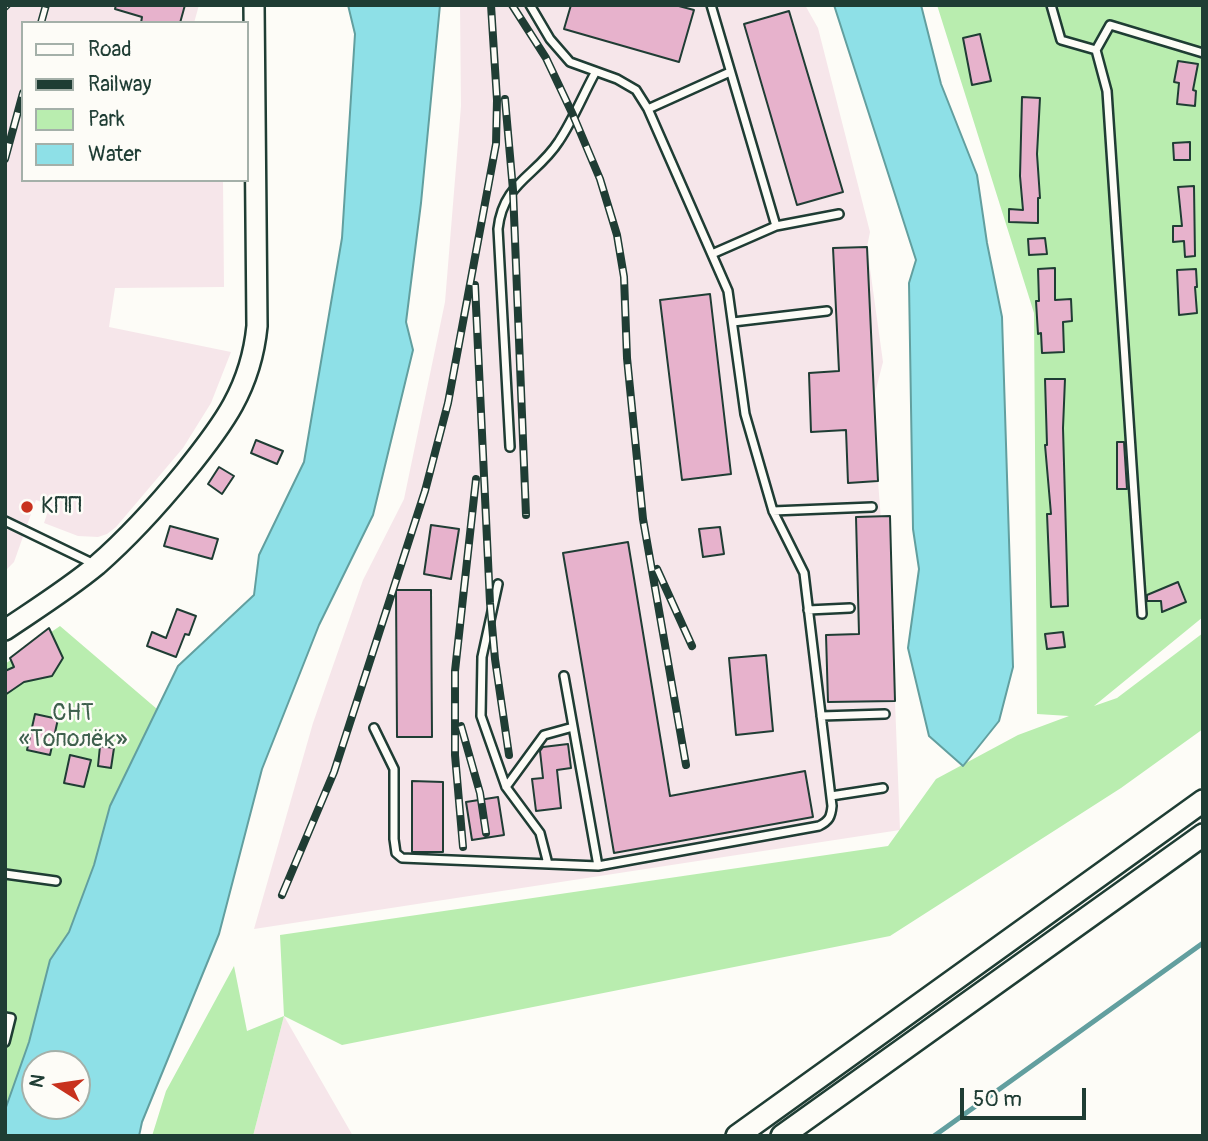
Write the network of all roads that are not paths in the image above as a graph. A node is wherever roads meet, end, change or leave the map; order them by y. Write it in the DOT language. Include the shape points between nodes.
graph roads {
  1 [pos="254,5"];
  2 [pos="530,5"];
  3 [pos="710,5"];
  4 [pos="1051,5"];
  5 [pos="1096,50"];
  6 [pos="1203,53"];
  7 [pos="730,72"];
  8 [pos="595,73"];
  9 [pos="648,109"];
  10 [pos="839,214"];
  11 [pos="776,226"];
  12 [pos="712,254"];
  13 [pos="827,311"];
  14 [pos="733,322"];
  15 [pos="510,447"];
  16 [pos="872,507"];
  17 [pos="774,511"];
  18 [pos="5,521"];
  19 [pos="97,565"];
  20 [pos="498,584"];
  21 [pos="850,608"];
  22 [pos="808,610"];
  23 [pos="1142,614"];
  24 [pos="5,630"];
  25 [pos="564,676"];
  26 [pos="885,714"];
  27 [pos="821,716"];
  28 [pos="573,727"];
  29 [pos="374,728"];
  30 [pos="506,787"];
  31 [pos="883,788"];
  32 [pos="831,796"];
  33 [pos="1203,801"];
  34 [pos="1203,835"];
  35 [pos="548,864"];
  36 [pos="598,866"];
  37 [pos="5,874"];
  38 [pos="56,881"];
  39 [pos="5,1017"];
  40 [pos="5,1042"];
  41 [pos="737,1136"];
  42 [pos="782,1136"];
  1 -- 19 [label="street" via="257,303 248,373 230,411 203,449 143,520"];
  2 -- 8 [label="lane" via="570,62"];
  3 -- 7 [label="lane"];
  4 -- 5 [label="lane" via="1061,40"];
  5 -- 6 [label="lane" via="1110,25"];
  5 -- 23 [label="lane" via="1107,91"];
  7 -- 9 [label="lane"];
  7 -- 11 [label="lane"];
  8 -- 9 [label="lane" via="636,90"];
  8 -- 15 [label="lane" via="558,143 513,190 499,213"];
  9 -- 12 [label="lane"];
  10 -- 11 [label="lane"];
  11 -- 12 [label="lane"];
  12 -- 14 [label="lane" via="728,291"];
  13 -- 14 [label="lane"];
  14 -- 17 [label="lane" via="745,414"];
  16 -- 17 [label="lane"];
  17 -- 22 [label="lane" via="804,573"];
  18 -- 19 [label="lane"];
  19 -- 24 [label="street"];
  20 -- 30 [label="lane" via="482,657 481,716"];
  21 -- 22 [label="lane"];
  22 -- 27 [label="lane"];
  25 -- 28 [label="lane"];
  26 -- 27 [label="lane"];
  27 -- 32 [label="lane"];
  28 -- 30 [label="lane" via="544,735"];
  28 -- 36 [label="lane"];
  29 -- 35 [label="lane" via="394,768 394,839 396,853 402,858"];
  30 -- 35 [label="lane" via="540,833"];
  31 -- 32 [label="lane"];
  32 -- 36 [label="lane" via="831,816 818,826"];
  33 -- 41 [label="main road"];
  34 -- 42 [label="main road"];
  35 -- 36 [label="lane"];
  37 -- 38 [label="lane"];
  39 -- 40 [label="lane" via="11,1018"];
}
